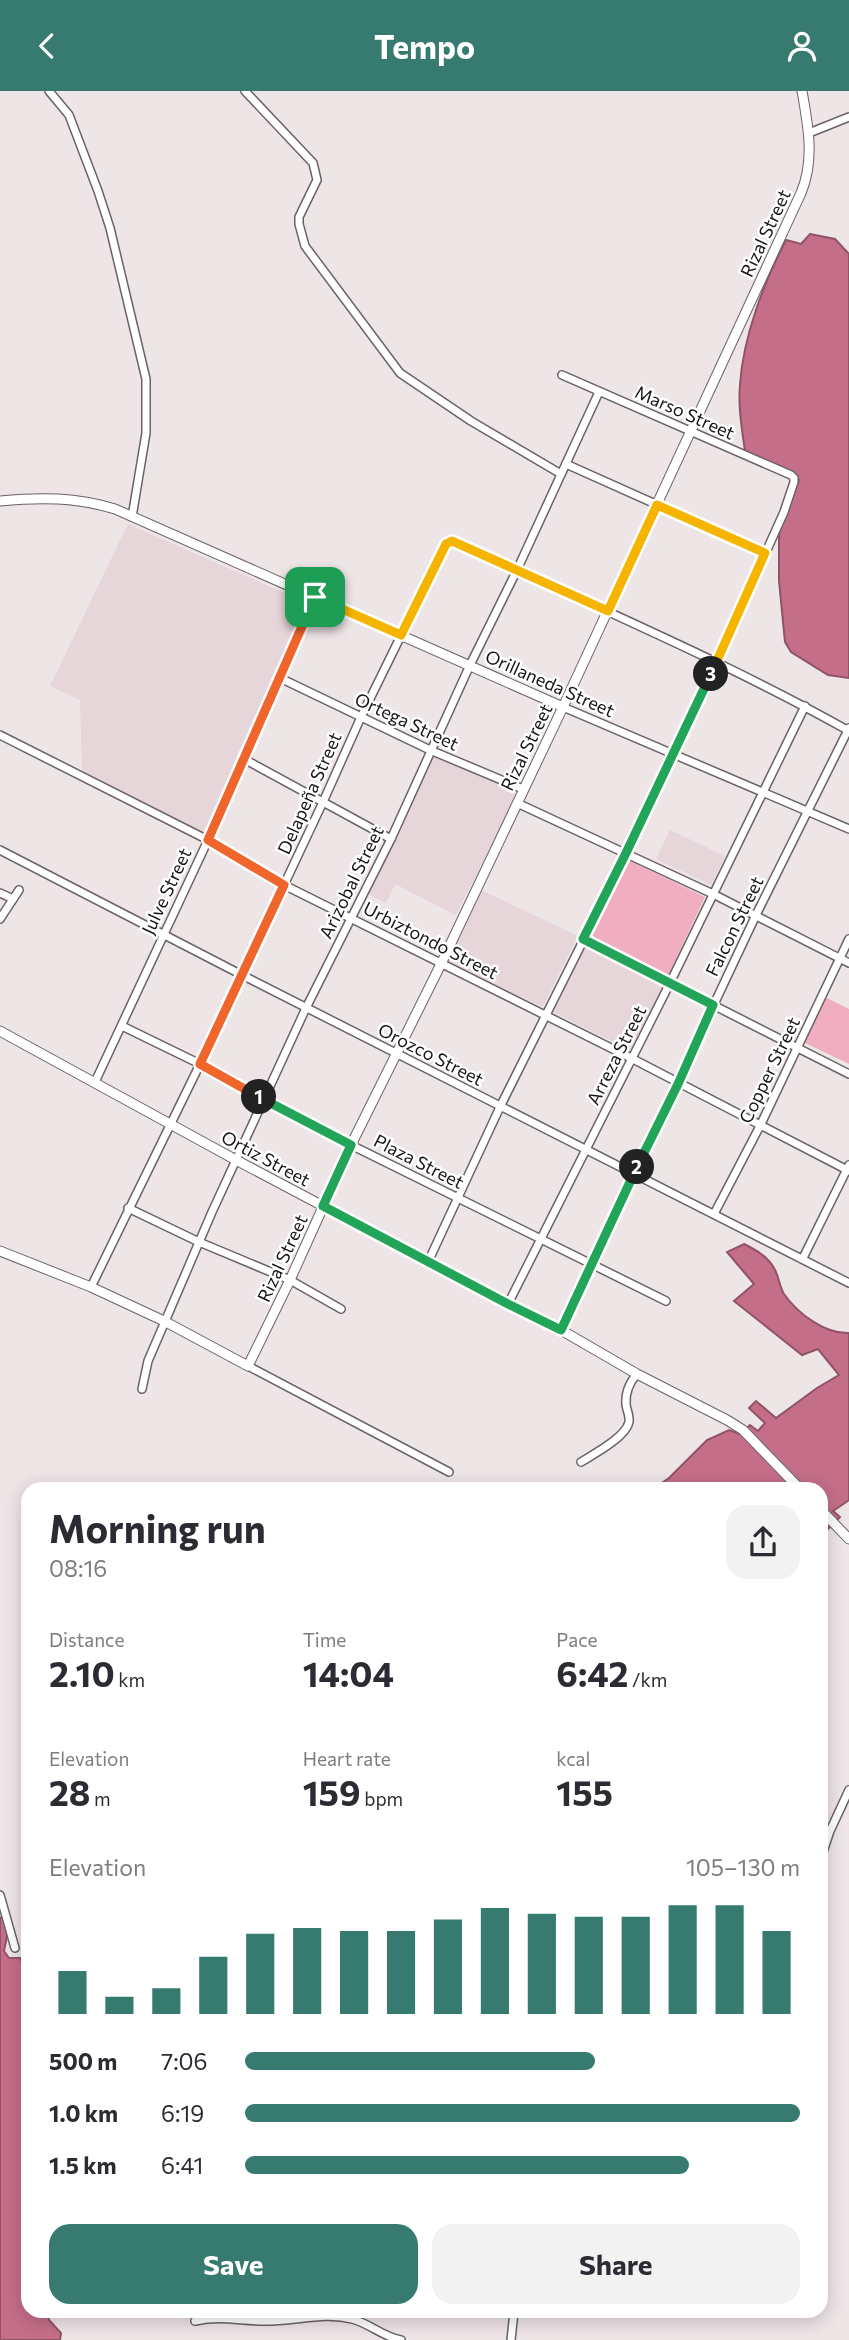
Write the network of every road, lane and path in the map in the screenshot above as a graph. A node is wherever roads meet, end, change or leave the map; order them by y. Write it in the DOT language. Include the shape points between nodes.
graph roads {
  1 [pos="49,91"];
  2 [pos="246,91"];
  3 [pos="802,91"];
  4 [pos="849,117"];
  5 [pos="809,134"];
  6 [pos="562,375"];
  7 [pos="598,392"];
  8 [pos="690,432"];
  9 [pos="566,464"];
  10 [pos="561,474"];
  11 [pos="0,501"];
  12 [pos="657,505"];
  13 [pos="132,517"];
  14 [pos="765,553"];
  15 [pos="517,570"];
  16 [pos="315,597"];
  17 [pos="608,611"];
  18 [pos="401,635"];
  19 [pos="716,663"];
  20 [pos="470,665"];
  21 [pos="280,678"];
  22 [pos="805,706"];
  23 [pos="563,707"];
  24 [pos="361,717"];
  25 [pos="849,730"];
  26 [pos="0,735"];
  27 [pos="430,750"];
  28 [pos="671,754"];
  29 [pos="244,759"];
  30 [pos="523,789"];
  31 [pos="765,792"];
  32 [pos="323,802"];
  33 [pos="517,803"];
  34 [pos="807,811"];
  35 [pos="849,829"];
  36 [pos="391,839"];
  37 [pos="208,840"];
  38 [pos="0,850"];
  39 [pos="626,853"];
  40 [pos="284,885"];
  41 [pos="19,890"];
  42 [pos="0,893"];
  43 [pos="713,894"];
  44 [pos="13,899"];
  45 [pos="756,915"];
  46 [pos="351,917"];
  47 [pos="0,919"];
  48 [pos="163,935"];
  49 [pos="583,939"];
  50 [pos="849,939"];
  51 [pos="840,958"];
  52 [pos="849,963"];
  53 [pos="441,964"];
  54 [pos="242,975"];
  55 [pos="670,983"];
  56 [pos="713,1005"];
  57 [pos="306,1008"];
  58 [pos="546,1015"];
  59 [pos="121,1025"];
  60 [pos="0,1031"];
  61 [pos="797,1049"];
  62 [pos="396,1053"];
  63 [pos="631,1058"];
  64 [pos="200,1064"];
  65 [pos="849,1074"];
  66 [pos="95,1082"];
  67 [pos="678,1084"];
  68 [pos="265,1100"];
  69 [pos="500,1107"];
  70 [pos="169,1123"];
  71 [pos="761,1124"];
  72 [pos="351,1145"];
  73 [pos="586,1150"];
  74 [pos="236,1160"];
  75 [pos="848,1169"];
  76 [pos="634,1173"];
  77 [pos="458,1199"];
  78 [pos="323,1206"];
  79 [pos="128,1208"];
  80 [pos="714,1214"];
  81 [pos="541,1241"];
  82 [pos="199,1242"];
  83 [pos="0,1251"];
  84 [pos="803,1258"];
  85 [pos="428,1262"];
  86 [pos="591,1266"];
  87 [pos="290,1280"];
  88 [pos="849,1283"];
  89 [pos="91,1287"];
  90 [pos="666,1301"];
  91 [pos="508,1304"];
  92 [pos="341,1309"];
  93 [pos="164,1321"];
  94 [pos="561,1330"];
  95 [pos="248,1366"];
  96 [pos="637,1374"];
  97 [pos="142,1389"];
  98 [pos="581,1462"];
  99 [pos="449,1472"];
  100 [pos="793,1482"];
  101 [pos="828,1517"];
  102 [pos="849,1539"];
  103 [pos="849,1790"];
  104 [pos="828,1837"];
  105 [pos="0,1895"];
  106 [pos="15,1948"];
  107 [pos="207,2318"];
  108 [pos="241,2318"];
  109 [pos="305,2318"];
  110 [pos="342,2318"];
  111 [pos="513,2318"];
  112 [pos="195,2321"];
  113 [pos="401,2340"];
  114 [pos="511,2340"];
  1 -- 13 [label="street" via="69,115 98,191 146,379 146,433"];
  2 -- 10 [label="street" via="313,163 317,180 299,216 305,246 400,373"];
  3 -- 5 [label="street, Rizal Street"];
  4 -- 5 [label="street"];
  5 -- 8 [label="street, Rizal Street" via="805,184"];
  6 -- 7 [label="street, Marso Street"];
  7 -- 8 [label="street, Marso Street"];
  7 -- 9 [label="street, Arizobal Street"];
  8 -- 12 [label="street, Rizal Street"];
  8 -- 14 [label="street, Marso Street" via="794,478"];
  9 -- 10 [label="street, Arizobal Street"];
  9 -- 12 [label="street"];
  10 -- 15 [label="street, Arizobal Street"];
  11 -- 13 [label="street, Orillaneda Street" via="78,499"];
  12 -- 14 [label="street"];
  12 -- 17 [label="street, Rizal Street"];
  13 -- 16 [label="street, Orillaneda Street"];
  14 -- 19 [label="street"];
  15 -- 17 [label="street"];
  15 -- 18 [label="street, Delapeña Street" via="450,541"];
  15 -- 20 [label="street, Arizobal Street"];
  16 -- 18 [label="street, Orillaneda Street"];
  16 -- 21 [label="street, Julve Street"];
  17 -- 19 [label="street"];
  17 -- 23 [label="street, Rizal Street"];
  18 -- 20 [label="street, Orillaneda Street"];
  18 -- 24 [label="street, Delapeña Street"];
  19 -- 22 [label="street"];
  19 -- 28 [label="street"];
  20 -- 23 [label="street, Orillaneda Street"];
  20 -- 27 [label="street, Arizobal Street"];
  21 -- 24 [label="street, Ortega Street"];
  21 -- 29 [label="street, Julve Street"];
  22 -- 25 [label="street"];
  22 -- 31 [label="street, Arreza Street"];
  23 -- 28 [label="street, Orillaneda Street"];
  23 -- 30 [label="street, Rizal Street"];
  24 -- 27 [label="street, Ortega Street"];
  24 -- 32 [label="street, Delapeña Street"];
  25 -- 34 [label="street, Falcon Street"];
  26 -- 37 [label="street, Urbiztondo Street"];
  27 -- 30 [label="street, Ortega Street"];
  27 -- 36 [label="street, Arizobal Street"];
  28 -- 31 [label="street, Orillaneda Street"];
  28 -- 39 [label="street"];
  29 -- 32 [label="street"];
  29 -- 37 [label="street, Julve Street"];
  30 -- 33 [label="street, Rizal Street"];
  31 -- 34 [label="street, Orillaneda Street"];
  31 -- 43 [label="street, Arreza Street"];
  32 -- 36 [label="street"];
  32 -- 40 [label="street, Delapeña Street"];
  33 -- 39 [label="street"];
  33 -- 53 [label="street, Rizal Street"];
  34 -- 35 [label="street, Orillaneda Street"];
  34 -- 45 [label="street, Falcon Street"];
  36 -- 46 [label="street, Arizobal Street"];
  37 -- 40 [label="street, Urbiztondo Street"];
  37 -- 48 [label="street, Julve Street"];
  38 -- 48 [label="street, Orozco Street"];
  39 -- 43 [label="street"];
  39 -- 49 [label="street"];
  40 -- 46 [label="street, Urbiztondo Street"];
  40 -- 54 [label="street, Delapeña Street"];
  41 -- 44 [label="street"];
  42 -- 44 [label="street"];
  43 -- 45 [label="street"];
  43 -- 55 [label="street, Arreza Street"];
  44 -- 47 [label="street"];
  45 -- 51 [label="street"];
  45 -- 56 [label="street, Falcon Street"];
  46 -- 53 [label="street, Urbiztondo Street"];
  46 -- 57 [label="street, Arizobal Street"];
  48 -- 54 [label="street, Orozco Street"];
  48 -- 59 [label="street, Julve Street"];
  49 -- 55 [label="street"];
  49 -- 58 [label="street"];
  50 -- 51 [label="street, Copper Street"];
  51 -- 52 [label="street"];
  51 -- 61 [label="street, Copper Street"];
  53 -- 58 [label="street, Urbiztondo Street"];
  53 -- 62 [label="street, Rizal Street"];
  54 -- 57 [label="street, Orozco Street"];
  54 -- 64 [label="street, Delapeña Street"];
  55 -- 56 [label="street"];
  55 -- 63 [label="street, Arreza Street"];
  56 -- 61 [label="street"];
  56 -- 67 [label="street, Falcon Street"];
  57 -- 62 [label="street, Orozco Street"];
  57 -- 68 [label="street, Arizobal Street"];
  58 -- 63 [label="street, Urbiztondo Street"];
  58 -- 69 [label="street"];
  59 -- 64 [label="street, Plaza Street"];
  59 -- 66 [label="street, Julve Street"];
  60 -- 66 [label="street, Ortiz Street"];
  61 -- 65 [label="street"];
  61 -- 71 [label="street, Copper Street"];
  62 -- 69 [label="street, Orozco Street"];
  62 -- 72 [label="street, Rizal Street"];
  63 -- 67 [label="street, Urbiztondo Street"];
  63 -- 73 [label="street, Arreza Street"];
  64 -- 68 [label="street, Plaza Street"];
  64 -- 70 [label="street, Delapeña Street"];
  66 -- 70 [label="street, Ortiz Street"];
  67 -- 71 [label="street, Urbiztondo Street"];
  67 -- 76 [label="street, Falcon Street"];
  68 -- 72 [label="street, Plaza Street"];
  68 -- 74 [label="street, Arizobal Street"];
  69 -- 73 [label="street, Orozco Street"];
  69 -- 77 [label="street"];
  70 -- 74 [label="street, Ortiz Street"];
  70 -- 79 [label="street, Delapeña Street"];
  71 -- 75 [label="street, Urbiztondo Street"];
  71 -- 80 [label="street, Copper Street"];
  72 -- 77 [label="street, Plaza Street"];
  72 -- 78 [label="street, Rizal Street"];
  73 -- 76 [label="street, Orozco Street"];
  73 -- 81 [label="street, Arreza Street"];
  74 -- 78 [label="street, Ortiz Street"];
  74 -- 82 [label="street, Arizobal Street"];
  75 -- 84 [label="street"];
  76 -- 80 [label="street, Orozco Street"];
  76 -- 86 [label="street, Falcon Street"];
  77 -- 81 [label="street, Plaza Street"];
  77 -- 85 [label="street"];
  78 -- 85 [label="street, Ortiz Street"];
  78 -- 87 [label="street, Rizal Street"];
  79 -- 82 [label="street"];
  79 -- 89 [label="street, Delapeña Street"];
  80 -- 84 [label="street, Orozco Street"];
  81 -- 86 [label="street, Plaza Street"];
  81 -- 91 [label="street, Arreza Street"];
  82 -- 87 [label="street"];
  82 -- 93 [label="street, Arizobal Street"];
  83 -- 89 [label="street"];
  84 -- 88 [label="street, Orozco Street"];
  85 -- 91 [label="street, Ortiz Street"];
  86 -- 90 [label="street, Plaza Street"];
  86 -- 94 [label="street, Falcon Street"];
  87 -- 92 [label="street"];
  87 -- 95 [label="street, Rizal Street"];
  89 -- 93 [label="street"];
  91 -- 94 [label="street, Ortiz Street"];
  93 -- 95 [label="street"];
  93 -- 97 [label="street, Arizobal Street"];
  94 -- 96 [label="street, Ortiz Street"];
  95 -- 99 [label="street"];
  96 -- 98 [label="street" via="628,1387 625,1430"];
  96 -- 100 [label="street, Ortiz Street" via="743,1430"];
  101 -- 102 [label="street"];
  103 -- 104 [label="street"];
  105 -- 106 [label="street"];
  107 -- 112 [label="street"];
  108 -- 109 [label="street"];
  110 -- 113 [label="street"];
  111 -- 114 [label="street"];
}
